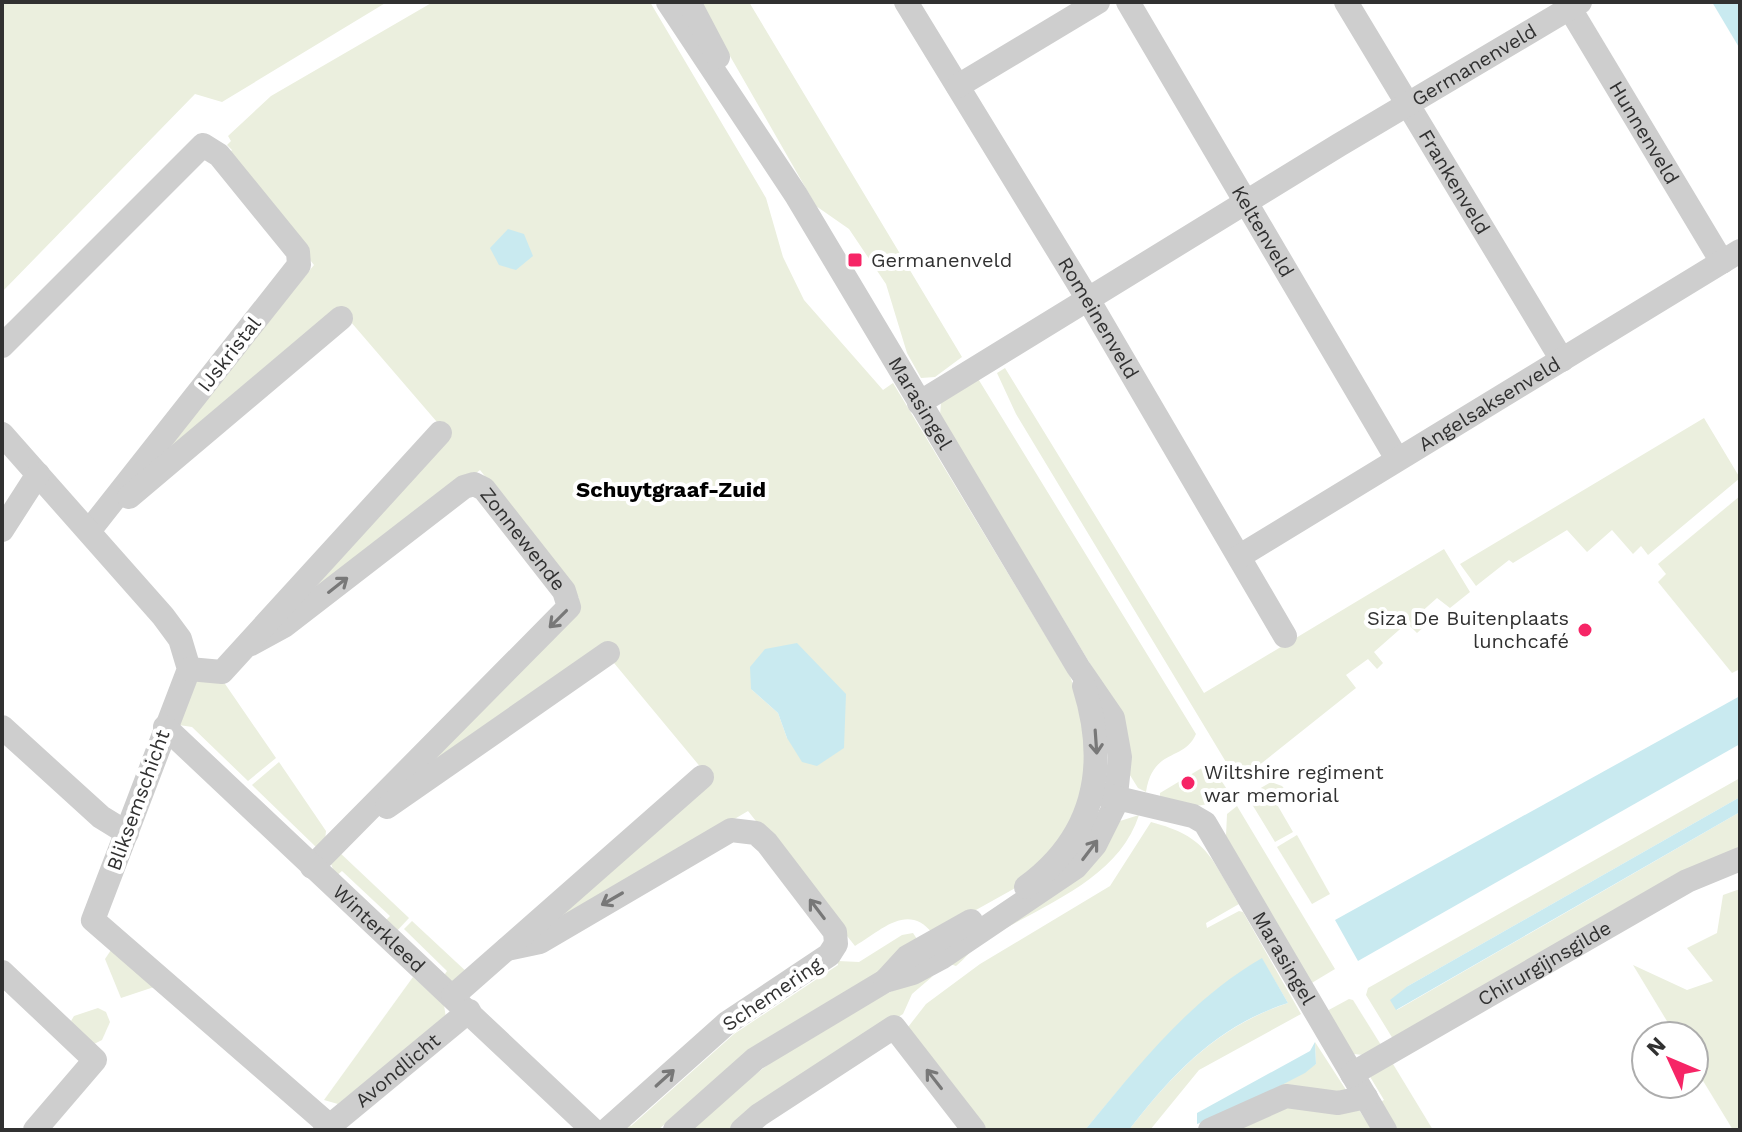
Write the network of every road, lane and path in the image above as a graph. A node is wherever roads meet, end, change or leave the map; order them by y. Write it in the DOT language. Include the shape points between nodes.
graph roads {
  1 [pos="668,2"];
  2 [pos="689,2"];
  3 [pos="906,2"];
  4 [pos="1098,2"];
  5 [pos="1128,2"];
  6 [pos="1346,2"];
  7 [pos="1572,4"];
  8 [pos="958,86"];
  9 [pos="1408,106"];
  10 [pos="761,141"];
  11 [pos="1245,202"];
  12 [pos="1731,256"];
  13 [pos="1089,301"];
  14 [pos="341,318"];
  15 [pos="2,346"];
  16 [pos="1562,360"];
  17 [pos="919,403"];
  18 [pos="440,433"];
  19 [pos="2,434"];
  20 [pos="1397,459"];
  21 [pos="38,474"];
  22 [pos="2,530"];
  23 [pos="89,531"];
  24 [pos="1240,556"];
  25 [pos="1285,636"];
  26 [pos="251,644"];
  27 [pos="608,653"];
  28 [pos="1078,667"];
  29 [pos="189,669"];
  30 [pos="2,727"];
  31 [pos="165,727"];
  32 [pos="702,777"];
  33 [pos="1092,792"];
  34 [pos="1116,797"];
  35 [pos="346,832"];
  36 [pos="127,833"];
  37 [pos="1740,859"];
  38 [pos="312,867"];
  39 [pos="507,949"];
  40 [pos="2,972"];
  41 [pos="885,981"];
  42 [pos="461,1004"];
  43 [pos="1352,1074"];
  44 [pos="1366,1097"];
  45 [pos="327,1128"];
  46 [pos="35,1130"];
  47 [pos="593,1130"];
  48 [pos="607,1130"];
  49 [pos="675,1130"];
  50 [pos="742,1130"];
  51 [pos="974,1130"];
  52 [pos="1210,1130"];
  53 [pos="1385,1130"];
  1 -- 10 [label="street, Marasingel"];
  2 -- 10 [label="street, Marasingel"];
  3 -- 8 [label="street, Romeinenveld"];
  4 -- 8 [label="street"];
  5 -- 11 [label="street, Keltenveld"];
  6 -- 9 [label="street, Frankenveld"];
  7 -- 9 [label="street, Germanenveld"];
  7 -- 12 [label="street, Hunnenveld"];
  8 -- 13 [label="street, Romeinenveld"];
  9 -- 11 [label="street, Germanenveld"];
  9 -- 16 [label="street, Frankenveld"];
  10 -- 17 [label="street, Marasingel"];
  11 -- 13 [label="street, Germanenveld"];
  11 -- 20 [label="street, Keltenveld"];
  12 -- 16 [label="street, Angelsaksenveld"];
  13 -- 17 [label="street, Germanenveld"];
  13 -- 24 [label="street, Romeinenveld"];
  14 -- 23 [label="street, IJskristal"];
  15 -- 23 [label="street, IJskristal" via="203,145 219,155 298,252 299,265"];
  16 -- 20 [label="street, Angelsaksenveld"];
  17 -- 28 [label="street, Marasingel"];
  18 -- 26 [label="street, Zonnewende"];
  19 -- 21 [label="street"];
  20 -- 24 [label="street, Angelsaksenveld"];
  21 -- 22 [label="street"];
  21 -- 23 [label="street"];
  23 -- 29 [label="street" via="180,639"];
  24 -- 25 [label="street, Romeinenveld"];
  26 -- 29 [label="street, Zonnewende" via="222,672"];
  26 -- 35 [label="street, Zonnewende, one-way" via="284,626 474,484 484,489 564,591 569,607"];
  27 -- 35 [label="street, Zonnewende"];
  28 -- 33 [label="street, Marasingel, one-way" via="1096,735"];
  28 -- 34 [label="street, Marasingel" via="1113,718 1120,757"];
  29 -- 31 [label="street, Bliksemschicht"];
  30 -- 36 [label="street" via="101,817"];
  31 -- 36 [label="street, Bliksemschicht"];
  31 -- 38 [label="street, Winterkleed"];
  32 -- 39 [label="street, Schemering"];
  33 -- 34 [label="street, Marasingel"];
  33 -- 41 [label="street, Marasingel" via="1070,845 1050,868 993,909 907,957"];
  41 -- 34 [label="street, Marasingel, one-way" via="941,958 1062,880 1095,845"];
  34 -- 43 [label="street, Marasingel" via="1205,823"];
  35 -- 38 [label="street, Zonnewende"];
  36 -- 45 [label="street, Bliksemschicht" via="93,920"];
  37 -- 43 [label="street, Chirurgijnsgilde" via="1687,881"];
  38 -- 42 [label="street, Winterkleed"];
  39 -- 42 [label="street, Schemering"];
  48 -- 39 [label="street, Schemering, one-way" via="727,1023 829,955 835,932 767,843 756,833 731,830 540,942"];
  40 -- 46 [label="street" via="95,1060"];
  41 -- 49 [label="street, Marasingel" via="755,1059"];
  42 -- 45 [label="street, Avondlicht"];
  42 -- 47 [label="street, Winterkleed"];
  43 -- 44 [label="street, Marasingel"];
  44 -- 52 [label="street" via="1338,1103 1286,1096"];
  44 -- 53 [label="street, Marasingel"];
  51 -- 50 [label="street, one-way" via="894,1027"];
}
